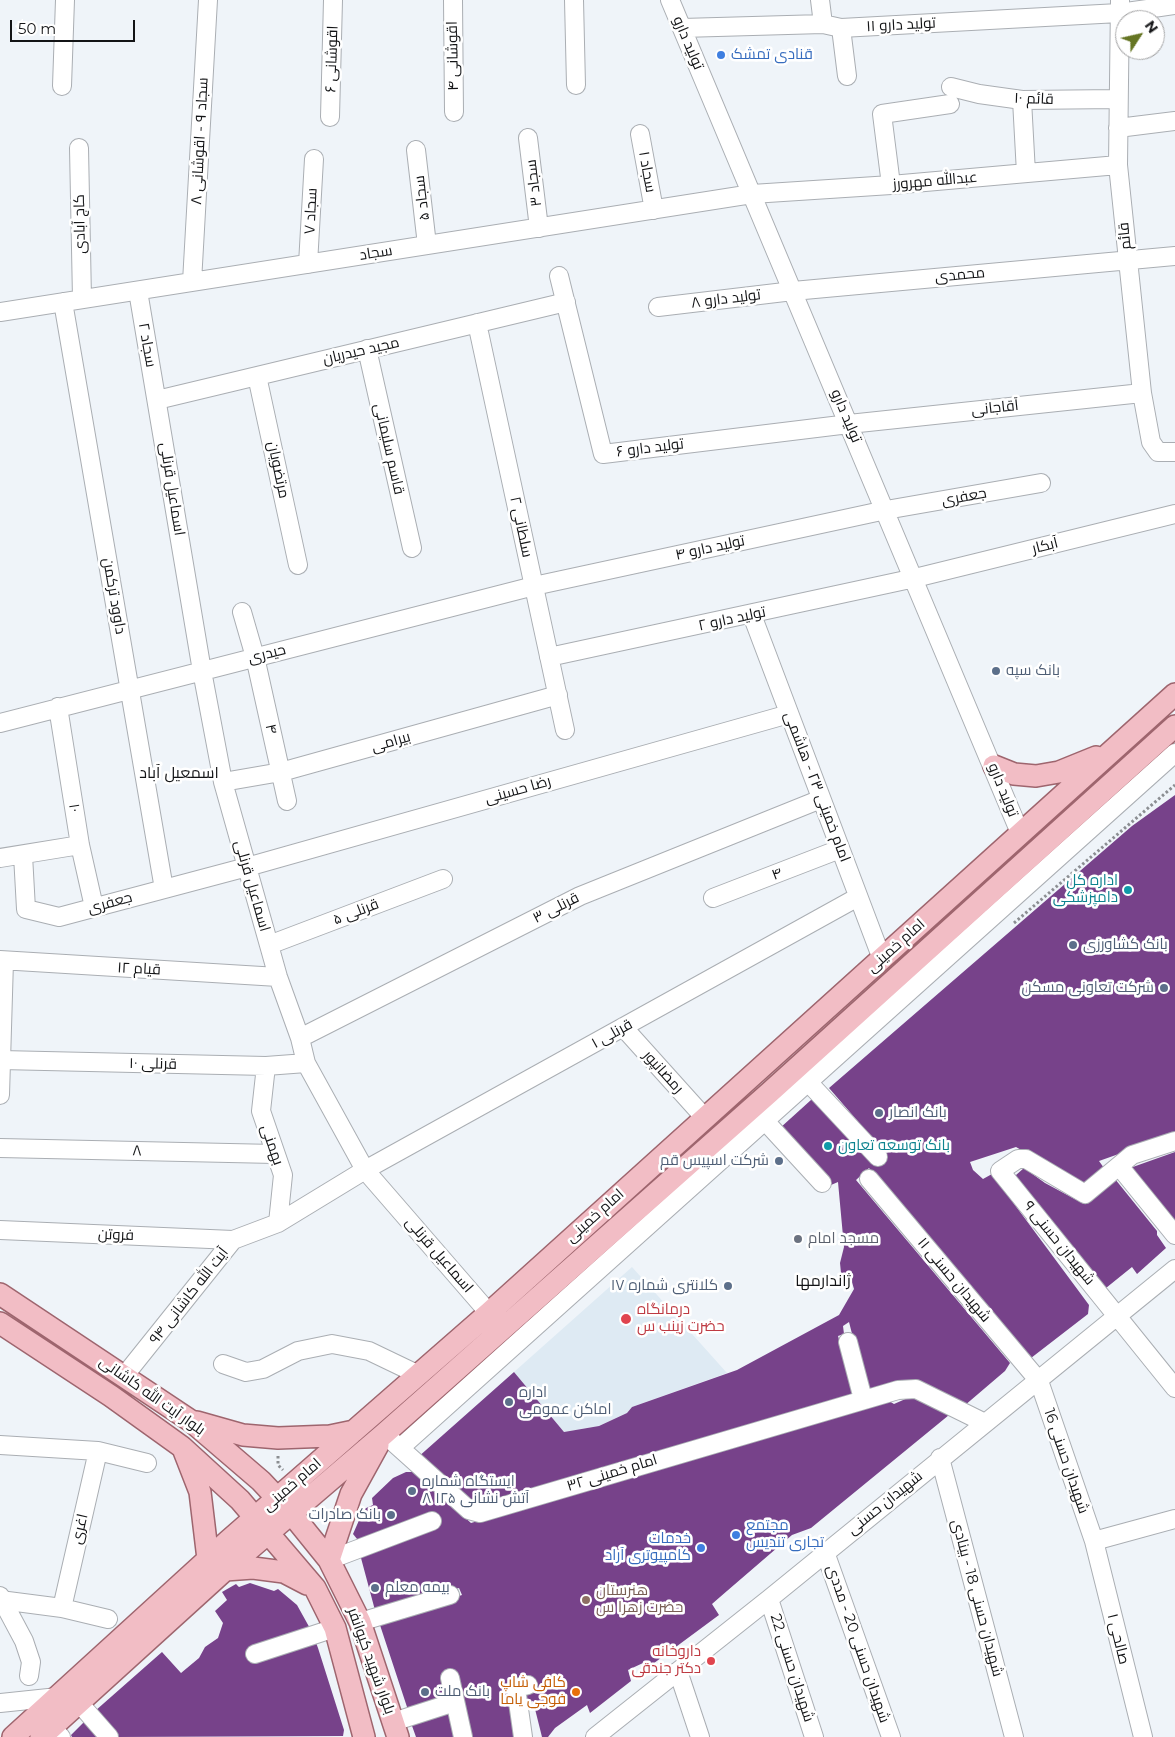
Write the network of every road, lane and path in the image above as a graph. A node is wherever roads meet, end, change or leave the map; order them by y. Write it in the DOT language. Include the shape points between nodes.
graph roads {
  1 [pos="65,0"];
  2 [pos="208,0"];
  3 [pos="333,0"];
  4 [pos="453,0"];
  5 [pos="574,0"];
  6 [pos="670,0"];
  7 [pos="820,0"];
  8 [pos="1175,5"];
  9 [pos="1120,6"];
  10 [pos="823,24"];
  11 [pos="682,28"];
  12 [pos="841,28"];
  13 [pos="847,76"];
  14 [pos="62,86"];
  15 [pos="576,86"];
  16 [pos="1118,99"];
  17 [pos="1022,100"];
  18 [pos="454,112"];
  19 [pos="330,117"];
  20 [pos="1175,121"];
  21 [pos="1118,128"];
  22 [pos="640,134"];
  23 [pos="528,138"];
  24 [pos="79,148"];
  25 [pos="416,150"];
  26 [pos="314,159"];
  27 [pos="1118,165"];
  28 [pos="1026,173"];
  29 [pos="891,186"];
  30 [pos="752,194"];
  31 [pos="654,210"];
  32 [pos="539,228"];
  33 [pos="427,245"];
  34 [pos="1175,256"];
  35 [pos="1127,259"];
  36 [pos="308,264"];
  37 [pos="559,276"];
  38 [pos="192,282"];
  39 [pos="138,291"];
  40 [pos="793,291"];
  41 [pos="82,299"];
  42 [pos="63,302"];
  43 [pos="566,302"];
  44 [pos="658,307"];
  45 [pos="0,312"];
  46 [pos="477,323"];
  47 [pos="367,350"];
  48 [pos="258,376"];
  49 [pos="1142,393"];
  50 [pos="157,400"];
  51 [pos="849,424"];
  52 [pos="1175,452"];
  53 [pos="1042,483"];
  54 [pos="886,510"];
  55 [pos="1175,514"];
  56 [pos="412,548"];
  57 [pos="298,565"];
  58 [pos="914,578"];
  59 [pos="534,586"];
  60 [pos="242,612"];
  61 [pos="752,615"];
  62 [pos="255,657"];
  63 [pos="549,658"];
  64 [pos="202,671"];
  65 [pos="130,689"];
  66 [pos="1175,694"];
  67 [pos="558,696"];
  68 [pos="58,707"];
  69 [pos="789,714"];
  70 [pos="0,723"];
  71 [pos="1175,726"];
  72 [pos="565,730"];
  73 [pos="1112,750"];
  74 [pos="1175,753"];
  75 [pos="994,766"];
  76 [pos="281,772"];
  77 [pos="223,782"];
  78 [pos="821,799"];
  79 [pos="287,801"];
  80 [pos="1020,833"];
  81 [pos="80,845"];
  82 [pos="840,849"];
  83 [pos="23,855"];
  84 [pos="0,858"];
  85 [pos="247,867"];
  86 [pos="443,879"];
  87 [pos="164,889"];
  88 [pos="858,897"];
  89 [pos="713,898"];
  90 [pos="94,907"];
  91 [pos="269,945"];
  92 [pos="882,959"];
  93 [pos="2,961"];
  94 [pos="278,977"];
  95 [pos="623,1027"];
  96 [pos="300,1038"];
  97 [pos="1,1060"];
  98 [pos="306,1062"];
  99 [pos="266,1066"];
  100 [pos="808,1082"];
  101 [pos="0,1095"];
  102 [pos="704,1117"];
  103 [pos="765,1120"];
  104 [pos="1175,1141"];
  105 [pos="0,1148"];
  106 [pos="275,1154"];
  107 [pos="878,1157"];
  108 [pos="1118,1166"];
  109 [pos="365,1170"];
  110 [pos="869,1179"];
  111 [pos="822,1183"];
  112 [pos="278,1223"];
  113 [pos="0,1230"];
  114 [pos="1175,1235"];
  115 [pos="232,1240"];
  116 [pos="1175,1269"];
  117 [pos="0,1294"];
  118 [pos="489,1313"];
  119 [pos="1117,1316"];
  120 [pos="0,1323"];
  121 [pos="848,1342"];
  122 [pos="223,1364"];
  123 [pos="125,1375"];
  124 [pos="419,1375"];
  125 [pos="1039,1381"];
  126 [pos="1175,1388"];
  127 [pos="864,1398"];
  128 [pos="191,1421"];
  129 [pos="984,1423"];
  130 [pos="354,1431"];
  131 [pos="384,1434"];
  132 [pos="0,1444"];
  133 [pos="182,1447"];
  134 [pos="400,1448"];
  135 [pos="98,1450"];
  136 [pos="940,1458"];
  137 [pos="147,1463"];
  138 [pos="284,1506"];
  139 [pos="1175,1519"];
  140 [pos="432,1521"];
  141 [pos="262,1525"];
  142 [pos="1094,1541"];
  143 [pos="825,1552"];
  144 [pos="329,1560"];
  145 [pos="217,1565"];
  146 [pos="315,1588"];
  147 [pos="450,1595"];
  148 [pos="1,1599"];
  149 [pos="769,1599"];
  150 [pos="62,1608"];
  151 [pos="108,1619"];
  152 [pos="360,1622"];
  153 [pos="335,1628"];
  154 [pos="255,1654"];
  155 [pos="678,1672"];
  156 [pos="29,1676"];
  157 [pos="450,1678"];
  158 [pos="528,1685"];
  159 [pos="58,1696"];
  160 [pos="455,1702"];
  161 [pos="0,1703"];
  162 [pos="80,1704"];
  163 [pos="48,1729"];
  164 [pos="395,1729"];
  165 [pos="13,1737"];
  166 [pos="109,1737"];
  167 [pos="364,1737"];
  168 [pos="463,1737"];
  169 [pos="523,1737"];
  170 [pos="595,1737"];
  171 [pos="700,1737"];
  172 [pos="814,1737"];
  173 [pos="891,1737"];
  174 [pos="1014,1737"];
  175 [pos="1143,1737"];
  1 -- 14 [label="street"];
  2 -- 38 [label="street, سجاد ۹ - اقوشانی ۸"];
  3 -- 19 [label="street, اقوشانی ۶"];
  4 -- 18 [label="street, اقوشانی ۴"];
  5 -- 15 [label="street"];
  6 -- 11 [label="street, تولید دارو"];
  7 -- 10 [label="street"];
  8 -- 9 [label="street, تولید دارو ۱۱"];
  9 -- 12 [label="street, تولید دارو ۱۱"];
  9 -- 16 [label="street, قائم"];
  10 -- 11 [label="street, تولید دارو ۱۱"];
  10 -- 12 [label="street, تولید دارو ۱۱"];
  11 -- 30 [label="street, تولید دارو"];
  12 -- 13 [label="street"];
  16 -- 17 [label="street, قائم ۱۰"];
  16 -- 21 [label="street, قائم"];
  17 -- 28 [label="street"];
  17 -- 29 [label="street, قائم ۱۰" via="979,94 950,96 882,114"];
  20 -- 21 [label="street"];
  21 -- 27 [label="street, قائم"];
  22 -- 31 [label="street, سجاد ۱"];
  23 -- 32 [label="street, سجاد ۳"];
  24 -- 41 [label="street, کاج آبادی"];
  25 -- 33 [label="street, سجاد ۵"];
  26 -- 36 [label="street, سجاد ۷"];
  27 -- 28 [label="street, عبدالله مهرورز"];
  27 -- 35 [label="street, قائم"];
  28 -- 29 [label="street, عبدالله مهرورز"];
  29 -- 30 [label="street, عبدالله مهرورز"];
  30 -- 31 [label="street, سجاد"];
  30 -- 40 [label="street, تولید دارو"];
  31 -- 32 [label="street, سجاد"];
  32 -- 33 [label="street, سجاد"];
  33 -- 36 [label="street, سجاد"];
  34 -- 35 [label="street, محمدی"];
  35 -- 40 [label="street, محمدی"];
  35 -- 49 [label="street, قائم"];
  36 -- 38 [label="street, سجاد"];
  37 -- 43 [label="street, تولید دارو ۶"];
  38 -- 39 [label="street, سجاد"];
  39 -- 41 [label="street, سجاد"];
  39 -- 50 [label="street, سجاد ۲"];
  40 -- 44 [label="street, تولید دارو ۸"];
  40 -- 51 [label="street, تولید دارو"];
  41 -- 42 [label="street, سجاد"];
  42 -- 45 [label="street, سجاد"];
  42 -- 65 [label="street, داوود ترکمن"];
  43 -- 46 [label="street, مجید حیدریان"];
  43 -- 51 [label="street, تولید دارو ۶" via="603,454"];
  46 -- 47 [label="street, مجید حیدریان"];
  46 -- 59 [label="street, ۲ سلطانی"];
  47 -- 48 [label="street, مجید حیدریان"];
  47 -- 56 [label="street, قاسم سلیمانی"];
  48 -- 50 [label="street, مجید حیدریان"];
  48 -- 57 [label="street, مرتضویان"];
  49 -- 51 [label="street, آقاجانی"];
  49 -- 52 [label="street, قائم" via="1151,442 1158,452"];
  50 -- 64 [label="street, اسماعیل قرنلی"];
  51 -- 54 [label="street, تولید دارو"];
  53 -- 54 [label="street, جعفری"];
  54 -- 58 [label="street, تولید دارو"];
  54 -- 59 [label="street, تولید دارو ۴"];
  55 -- 58 [label="street, آبکار"];
  58 -- 61 [label="street, تولید دارو ۲"];
  58 -- 75 [label="street, تولید دارو"];
  59 -- 62 [label="street, حیدری"];
  59 -- 63 [label="street, ۲ سلطانی"];
  60 -- 62 [label="street, ۴"];
  61 -- 63 [label="street, تولید دارو ۲"];
  61 -- 69 [label="street, امام خمینی ۲۳ - هاشمی"];
  62 -- 64 [label="street, حیدری"];
  62 -- 76 [label="street, ۴"];
  63 -- 67 [label="street, ۲ سلطانی"];
  64 -- 65 [label="street, حیدری"];
  64 -- 77 [label="street, اسماعیل قرنلی"];
  65 -- 68 [label="street, حیدری"];
  65 -- 87 [label="street, داوود ترکمن"];
  66 -- 73 [label="main road, امام خمینی"];
  67 -- 72 [label="street, ۲ سلطانی"];
  67 -- 76 [label="street, بیرامی"];
  68 -- 70 [label="street, حیدری"];
  68 -- 81 [label="street, ۱۰"];
  69 -- 78 [label="street, امام خمینی ۲۳ - هاشمی"];
  69 -- 85 [label="street, رضا حسینی"];
  71 -- 131 [label="main road, امام خمینی" via="761,1100"];
  73 -- 75 [label="main road" via="1059,772 1036,776 1014,774"];
  73 -- 80 [label="main road, امام خمینی"];
  74 -- 100 [label="street"];
  75 -- 80 [label="street, تولید دارو"];
  76 -- 77 [label="street, بیرامی"];
  76 -- 79 [label="street, ۴"];
  77 -- 85 [label="street, اسماعیل قرنلی"];
  78 -- 82 [label="street, امام خمینی ۲۳ - هاشمی"];
  78 -- 96 [label="street, قرنلی ۳" via="580,896"];
  80 -- 92 [label="main road, امام خمینی"];
  81 -- 83 [label="street"];
  81 -- 90 [label="street, ۱۰"];
  82 -- 88 [label="street, امام خمینی ۲۳ - هاشمی"];
  82 -- 89 [label="street, ۴"];
  83 -- 84 [label="street"];
  83 -- 90 [label="street, جعفری" via="26,908 59,916"];
  85 -- 87 [label="street, جعفری"];
  85 -- 91 [label="street, اسماعیل قرنلی"];
  86 -- 91 [label="street, قرنلی ۵"];
  87 -- 90 [label="street, جعفری"];
  88 -- 92 [label="street, امام خمینی ۲۳ - هاشمی"];
  88 -- 95 [label="street, قرنلی ۱"];
  91 -- 94 [label="street, اسماعیل قرنلی"];
  92 -- 102 [label="main road, امام خمینی"];
  93 -- 94 [label="street, ۱۲ قیام"];
  93 -- 97 [label="street"];
  94 -- 96 [label="street, اسماعیل قرنلی"];
  95 -- 102 [label="street, رمضانپور"];
  95 -- 109 [label="street, قرنلی ۱"];
  96 -- 98 [label="street, اسماعیل قرنلی"];
  97 -- 99 [label="street, قرنلی ۱۰"];
  97 -- 101 [label="street"];
  98 -- 99 [label="street, قرنلی ۱۰"];
  98 -- 109 [label="street, اسماعیل قرنلی"];
  99 -- 106 [label="street, بهمنی" via="261,1111"];
  100 -- 103 [label="street"];
  100 -- 107 [label="street"];
  102 -- 118 [label="main road, امام خمینی"];
  103 -- 111 [label="street"];
  103 -- 134 [label="street"];
  104 -- 108 [label="street" via="1132,1155"];
  105 -- 106 [label="street, ۸"];
  106 -- 112 [label="street, بهمنی" via="283,1175"];
  108 -- 114 [label="street"];
  108 -- 119 [label="street, شهیدان حسنی ۹" via="1085,1194 1026,1159 1018,1159 1000,1171"];
  109 -- 112 [label="street, آیت الله کاشانی ۹۴"];
  109 -- 118 [label="street, اسماعیل قرنلی"];
  110 -- 125 [label="street, شهیدان حسنی ۱۱"];
  112 -- 115 [label="street, آیت الله کاشانی ۹۴"];
  113 -- 115 [label="street, فروتن"];
  115 -- 123 [label="street, آیت الله کاشانی ۹۴"];
  116 -- 119 [label="street, شهیدان حسنی"];
  117 -- 123 [label="main road, بلوار آیت الله کاشانی"];
  118 -- 124 [label="main road, امام خمینی"];
  119 -- 125 [label="street, شهیدان حسنی"];
  119 -- 126 [label="street, شهیدان حسنی ۹"];
  120 -- 133 [label="main road, بلوار آیت الله کاشانی"];
  121 -- 127 [label="street"];
  122 -- 124 [label="street" via="246,1372 263,1368 298,1350 332,1344 369,1351"];
  123 -- 128 [label="main road, بلوار آیت الله کاشانی"];
  124 -- 130 [label="main road, امام خمینی"];
  125 -- 129 [label="street, شهیدان حسنی"];
  125 -- 142 [label="street, شهیدان حسنی 16"];
  127 -- 129 [label="street, امام خمینی ۳۲" via="916,1389"];
  127 -- 134 [label="street, امام خمینی ۳۲" via="480,1512 469,1510"];
  128 -- 130 [label="main road" via="243,1435 278,1438 330,1436"];
  128 -- 138 [label="main road, بلوار آیت الله کاشانی" via="261,1481"];
  129 -- 136 [label="street, شهیدان حسنی"];
  130 -- 138 [label="main road, امام خمینی"];
  131 -- 134 [label="street, امام خمینی ۳۲"];
  131 -- 138 [label="main road, امام خمینی"];
  131 -- 144 [label="main road" via="351,1494"];
  132 -- 135 [label="street"];
  133 -- 141 [label="main road, بلوار آیت الله کاشانی" via="240,1500"];
  133 -- 145 [label="main road" via="200,1492"];
  135 -- 137 [label="street"];
  135 -- 150 [label="street, اغری"];
  136 -- 143 [label="street, شهیدان حسنی"];
  136 -- 174 [label="street, شهیدان حسنی 18 - بینادی"];
  138 -- 141 [label="main road, امام خمینی"];
  138 -- 144 [label="main road, بلوار شهید کیوانفر"];
  139 -- 142 [label="street"];
  140 -- 144 [label="street"];
  141 -- 145 [label="main road, امام خمینی"];
  141 -- 146 [label="main road, بلوار شهید کیوانفر"];
  142 -- 175 [label="street, صالحی ۱"];
  143 -- 149 [label="street, شهیدان حسنی"];
  143 -- 173 [label="street, شهیدان حسنی 20 - مددی"];
  144 -- 152 [label="main road, بلوار شهید کیوانفر"];
  145 -- 146 [label="main road" via="284,1572"];
  145 -- 159 [label="main road, امام خمینی"];
  145 -- 162 [label="main road, امام خمینی"];
  146 -- 153 [label="main road, بلوار شهید کیوانفر"];
  147 -- 152 [label="street"];
  148 -- 150 [label="street"];
  148 -- 156 [label="street" via="24,1641 31,1662"];
  149 -- 155 [label="street, شهیدان حسنی"];
  149 -- 172 [label="street, شهیدان حسنی 22"];
  150 -- 151 [label="street"];
  152 -- 164 [label="main road, بلوار شهید کیوانفر"];
  153 -- 154 [label="street"];
  153 -- 167 [label="main road, بلوار شهید کیوانفر"];
  155 -- 170 [label="street, شهیدان حسنی"];
  155 -- 171 [label="street"];
  157 -- 160 [label="street"];
  158 -- 169 [label="street" via="516,1688"];
  159 -- 161 [label="street"];
  159 -- 163 [label="main road, امام خمینی"];
  160 -- 164 [label="street"];
  160 -- 168 [label="street"];
  162 -- 163 [label="main road, امام خمینی"];
  162 -- 166 [label="street"];
  163 -- 165 [label="main road, امام خمینی"];
}
